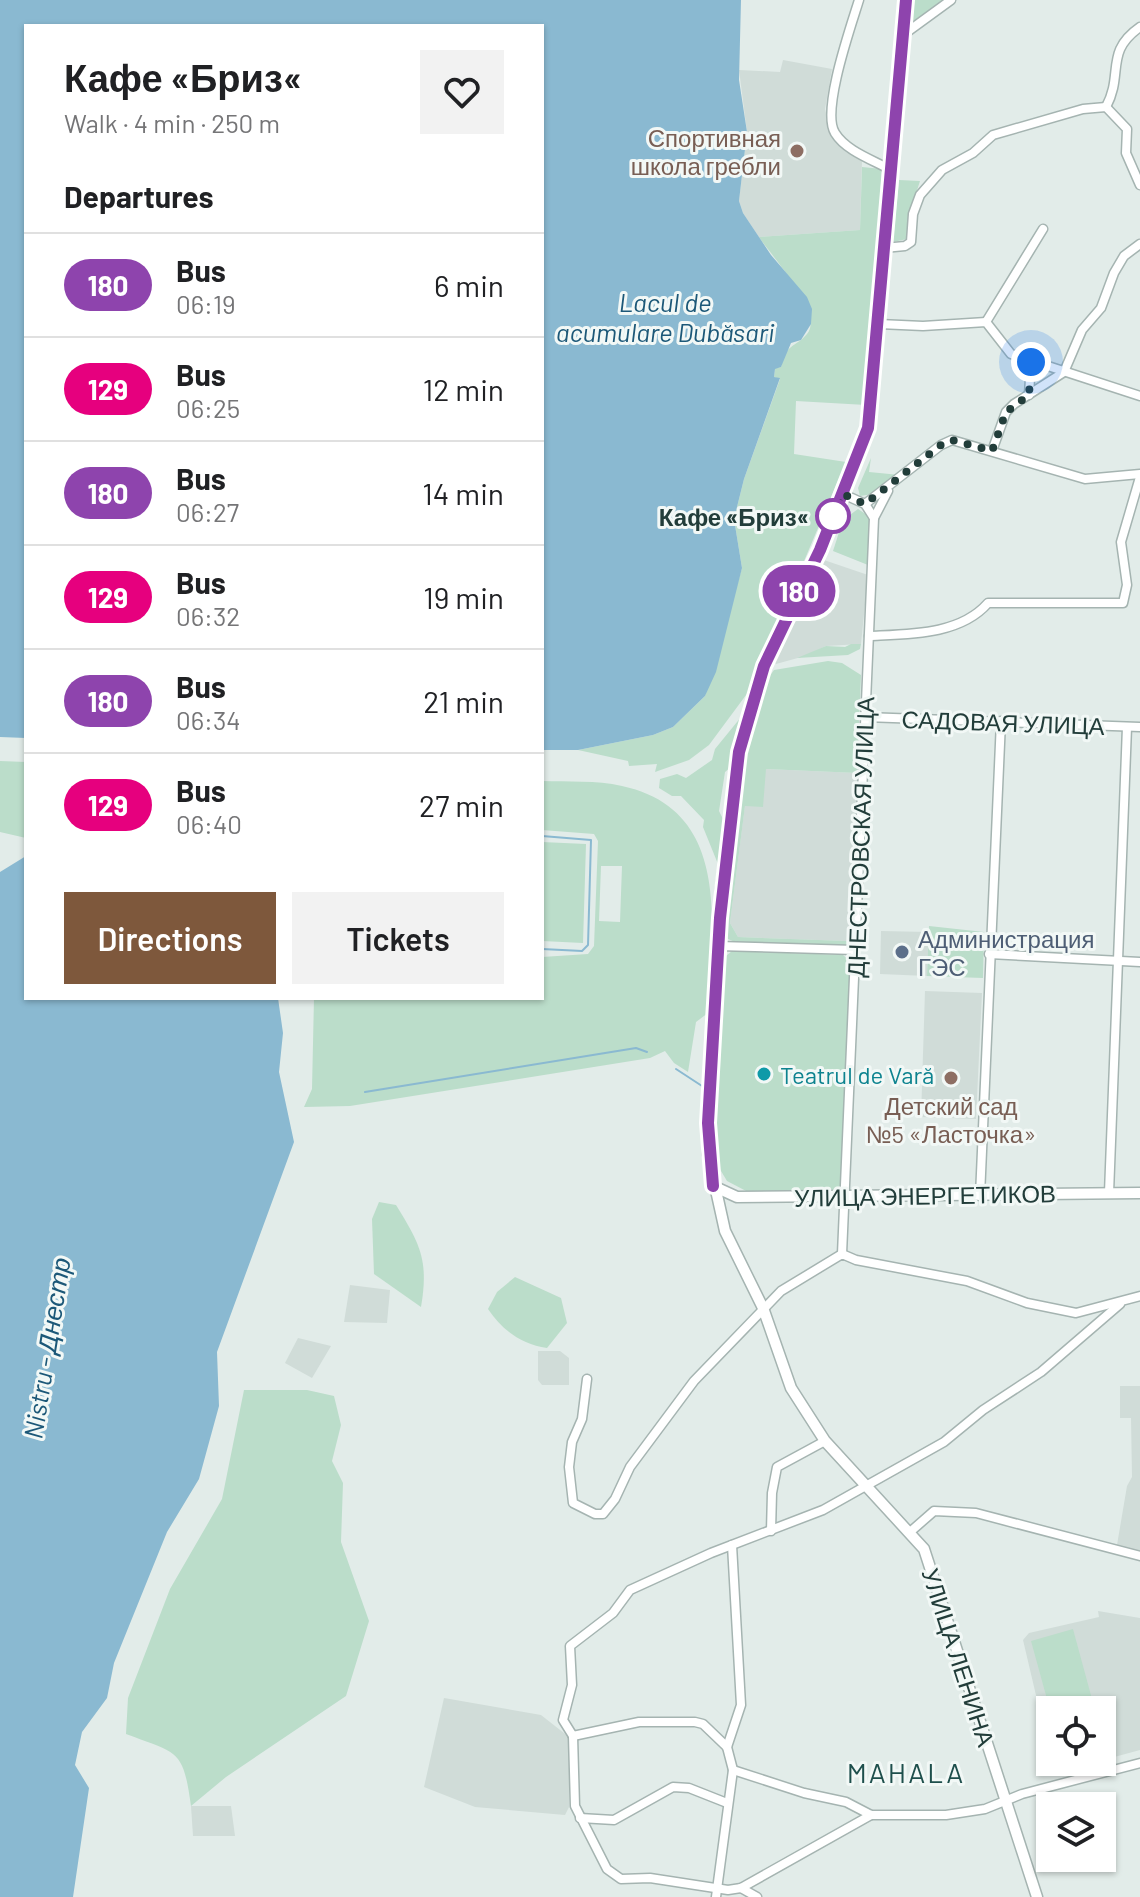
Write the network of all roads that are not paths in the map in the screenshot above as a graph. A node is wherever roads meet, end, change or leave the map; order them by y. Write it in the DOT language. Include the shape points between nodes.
graph roads {
  1 [pos="859,0"];
  2 [pos="906,0"];
  3 [pos="951,0"];
  4 [pos="1140,27"];
  5 [pos="903,35"];
  6 [pos="1106,107"];
  7 [pos="891,170"];
  8 [pos="1140,185"];
  9 [pos="1043,229"];
  10 [pos="1140,244"];
  11 [pos="884,248"];
  12 [pos="986,322"];
  13 [pos="879,324"];
  14 [pos="1031,362"];
  15 [pos="1064,372"];
  16 [pos="1029,395"];
  17 [pos="1140,396"];
  18 [pos="992,451"];
  19 [pos="1140,476"];
  20 [pos="890,487"];
  21 [pos="843,494"];
  22 [pos="865,504"];
  23 [pos="874,518"];
  24 [pos="869,636"];
  25 [pos="865,717"];
  26 [pos="1001,721"];
  27 [pos="1127,727"];
  28 [pos="1140,727"];
  29 [pos="718,946"];
  30 [pos="855,950"];
  31 [pos="989,954"];
  32 [pos="1119,961"];
  33 [pos="1140,962"];
  34 [pos="713,1186"];
  35 [pos="1109,1193"];
  36 [pos="1140,1193"];
  37 [pos="980,1196"];
  38 [pos="845,1197"];
  39 [pos="842,1254"];
  40 [pos="1140,1296"];
  41 [pos="1124,1301"];
  42 [pos="763,1308"];
  43 [pos="587,1379"];
  44 [pos="825,1441"];
  45 [pos="865,1487"];
  46 [pos="771,1531"];
  47 [pos="910,1532"];
  48 [pos="732,1545"];
  49 [pos="1140,1556"];
  50 [pos="573,1736"];
  51 [pos="727,1747"];
  52 [pos="1140,1763"];
  53 [pos="733,1770"];
  54 [pos="1005,1800"];
  55 [pos="727,1803"];
  56 [pos="871,1815"];
  57 [pos="580,1818"];
  58 [pos="741,1888"];
  59 [pos="716,1893"];
  60 [pos="757,1897"];
  61 [pos="1037,1897"];
  1 -- 7 [label="street" via="831,122 848,146"];
  2 -- 5 [label="street, УЛИЦА ЛЕНИНА"];
  3 -- 5 [label="street"];
  4 -- 6 [label="street" via="1115,55 1116,89"];
  5 -- 7 [label="street, УЛИЦА ЛЕНИНА"];
  6 -- 8 [label="street" via="1127,129 1126,153"];
  6 -- 11 [label="street" via="993,135 926,186 913,214 911,242"];
  7 -- 11 [label="street, УЛИЦА ЛЕНИНА"];
  9 -- 12 [label="street"];
  10 -- 15 [label="street" via="1124,256"];
  11 -- 13 [label="street, УЛИЦА ЛЕНИНА"];
  12 -- 13 [label="street"];
  12 -- 14 [label="street" via="1011,354"];
  13 -- 21 [label="street, УЛИЦА ЛЕНИНА" via="868,428"];
  14 -- 15 [label="street"];
  14 -- 16 [label="street"];
  15 -- 16 [label="street"];
  15 -- 17 [label="street"];
  16 -- 18 [label="street" via="1006,412"];
  18 -- 19 [label="street" via="1085,479"];
  18 -- 20 [label="street" via="952,440"];
  19 -- 24 [label="street" via="1121,542 1127,585 1123,603 988,603 961,624"];
  20 -- 22 [label="street"];
  20 -- 23 [label="street"];
  21 -- 22 [label="street"];
  21 -- 29 [label="street, УЛИЦА ЛЕНИНА" via="769,655 744,730"];
  22 -- 23 [label="street"];
  23 -- 24 [label="street, ДНЕСТРОВСКАЯ УЛИЦА"];
  24 -- 25 [label="street, ДНЕСТРОВСКАЯ УЛИЦА"];
  25 -- 26 [label="street, САДОВАЯ УЛИЦА"];
  25 -- 30 [label="street, ДНЕСТРОВСКАЯ УЛИЦА"];
  26 -- 27 [label="street, САДОВАЯ УЛИЦА"];
  26 -- 31 [label="street"];
  27 -- 28 [label="street, САДОВАЯ УЛИЦА"];
  27 -- 32 [label="street"];
  29 -- 30 [label="street"];
  29 -- 34 [label="street, УЛИЦА ЛЕНИНА" via="708,1123"];
  30 -- 38 [label="street, ДНЕСТРОВСКАЯ УЛИЦА"];
  31 -- 32 [label="street"];
  31 -- 37 [label="street"];
  32 -- 33 [label="street"];
  32 -- 35 [label="street"];
  34 -- 38 [label="street, УЛИЦА ЭНЕРГЕТИКОВ" via="737,1197"];
  34 -- 42 [label="street, УЛИЦА ЛЕНИНА" via="729,1240"];
  35 -- 36 [label="street, УЛИЦА ЭНЕРГЕТИКОВ"];
  35 -- 37 [label="street, УЛИЦА ЭНЕРГЕТИКОВ"];
  37 -- 38 [label="street, УЛИЦА ЭНЕРГЕТИКОВ"];
  38 -- 39 [label="street, ДНЕСТРОВСКАЯ УЛИЦА"];
  39 -- 41 [label="street" via="967,1281 1027,1303 1076,1313"];
  39 -- 42 [label="street" via="802,1276"];
  40 -- 41 [label="street"];
  41 -- 45 [label="street" via="1041,1372 944,1442"];
  42 -- 43 [label="street" via="656,1430 607,1512 595,1514 573,1503 569,1467"];
  42 -- 44 [label="street, УЛИЦА ЛЕНИНА" via="791,1388"];
  44 -- 45 [label="street, УЛИЦА ЛЕНИНА"];
  44 -- 46 [label="street" via="777,1467"];
  45 -- 46 [label="street"];
  45 -- 47 [label="street, УЛИЦА ЛЕНИНА"];
  46 -- 48 [label="street"];
  47 -- 49 [label="street" via="934,1511 976,1513"];
  47 -- 54 [label="street, УЛИЦА ЛЕНИНА" via="930,1563"];
  48 -- 50 [label="street" via="630,1590 613,1613 573,1642 572,1685 563,1720"];
  48 -- 51 [label="street" via="741,1705"];
  50 -- 51 [label="street" via="639,1722 695,1722"];
  50 -- 57 [label="street" via="573,1798"];
  51 -- 53 [label="street"];
  52 -- 54 [label="street"];
  53 -- 55 [label="street"];
  53 -- 56 [label="street" via="846,1802"];
  54 -- 56 [label="street" via="946,1815"];
  54 -- 61 [label="street, УЛИЦА ЛЕНИНА"];
  55 -- 57 [label="street" via="673,1787 614,1820"];
  55 -- 59 [label="street"];
  56 -- 58 [label="street"];
  57 -- 59 [label="street" via="598,1858 621,1879 650,1878"];
  58 -- 59 [label="street"];
  58 -- 60 [label="street"];
}
